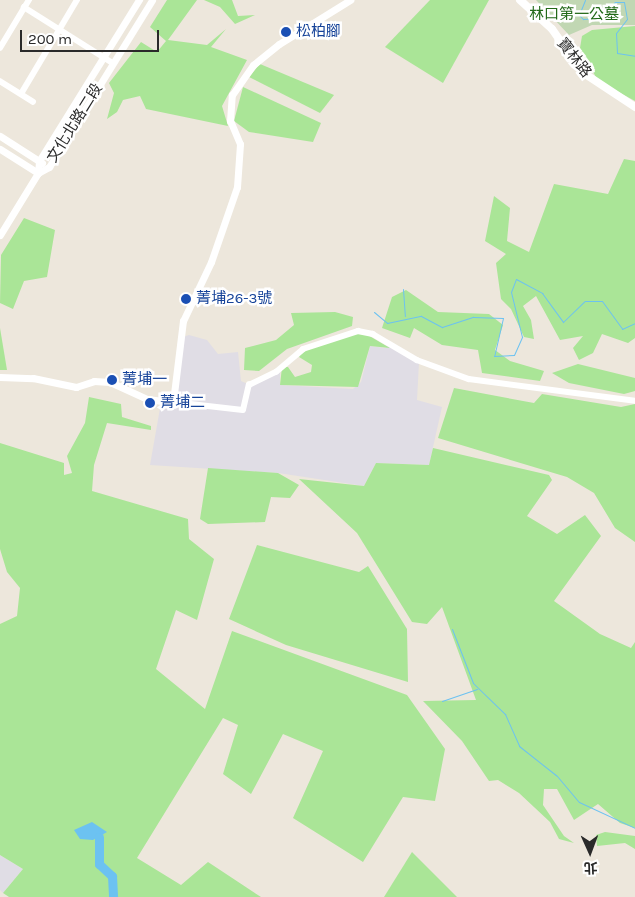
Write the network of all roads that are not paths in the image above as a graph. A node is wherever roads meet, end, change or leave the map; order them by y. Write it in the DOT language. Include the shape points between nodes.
graph roads {
  1 [pos="29,0"];
  2 [pos="77,0"];
  3 [pos="139,0"];
  4 [pos="152,0"];
  5 [pos="350,0"];
  6 [pos="520,0"];
  7 [pos="24,7"];
  8 [pos="60,30"];
  9 [pos="0,48"];
  10 [pos="103,57"];
  11 [pos="113,63"];
  12 [pos="0,81"];
  13 [pos="21,94"];
  14 [pos="33,102"];
  15 [pos="635,107"];
  16 [pos="0,136"];
  17 [pos="0,149"];
  18 [pos="39,161"];
  19 [pos="49,167"];
  20 [pos="38,173"];
  21 [pos="0,236"];
  22 [pos="0,377"];
  23 [pos="635,401"];
  24 [pos="173,402"];
  1 -- 7 [label="street"];
  2 -- 8 [label="street"];
  3 -- 10 [label="street, 文化北路二段"];
  4 -- 11 [label="street, 文化北路二段"];
  5 -- 24 [label="street" via="279,44 253,65 232,95 230,121 240,144 237,187 211,262 183,320"];
  6 -- 15 [label="main road, 寶林路" via="552,30 582,72"];
  7 -- 8 [label="street"];
  7 -- 9 [label="street"];
  8 -- 10 [label="street"];
  8 -- 13 [label="street"];
  10 -- 11 [label="street"];
  10 -- 18 [label="street, 文化北路二段"];
  11 -- 19 [label="street, 文化北路二段"];
  12 -- 13 [label="street"];
  13 -- 14 [label="street"];
  16 -- 18 [label="street"];
  17 -- 20 [label="street"];
  18 -- 19 [label="street"];
  18 -- 20 [label="street, 文化北路二段"];
  19 -- 20 [label="street, 文化北路二段"];
  20 -- 21 [label="street"];
  22 -- 24 [label="street" via="33,378 76,387 94,381 110,382 147,399"];
  23 -- 24 [label="street" via="469,380 417,360 373,334 358,331 303,349 276,372 249,386 243,410"];
}
